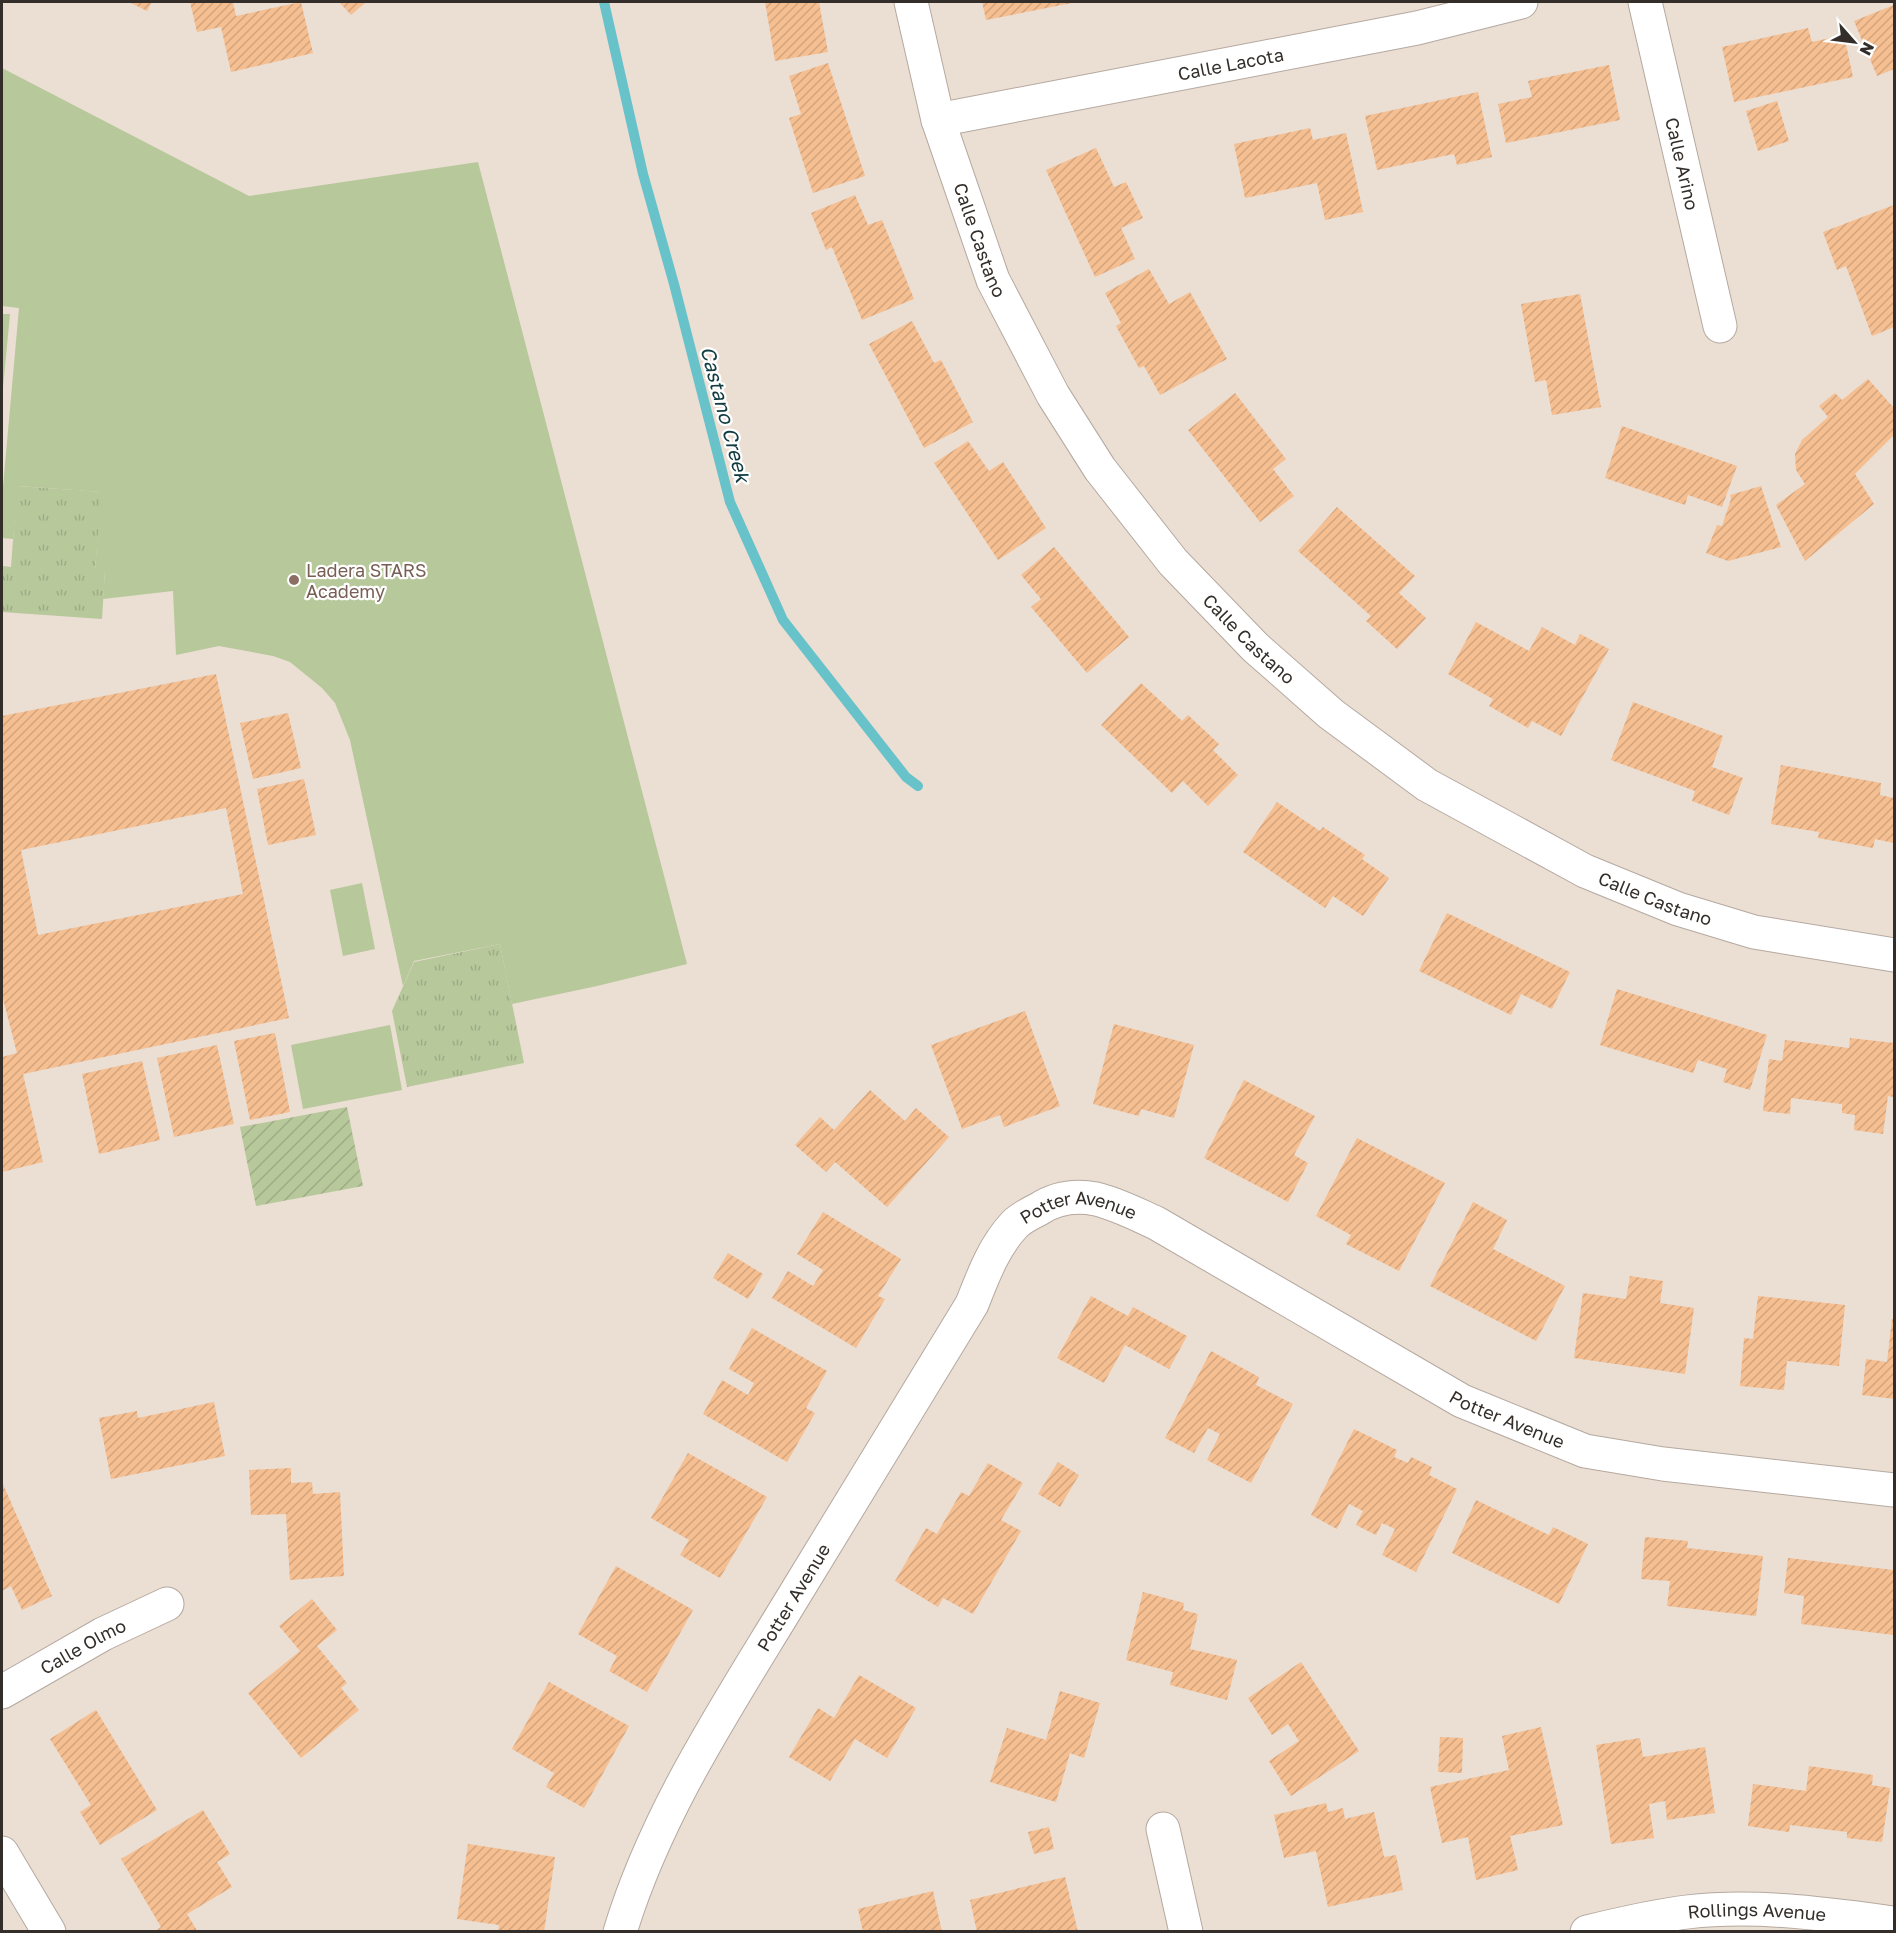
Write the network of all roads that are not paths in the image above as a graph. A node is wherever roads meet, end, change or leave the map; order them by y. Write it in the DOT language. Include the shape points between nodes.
graph roads {
  1 [pos="911,2"];
  2 [pos="1521,2"];
  3 [pos="1645,2"];
  4 [pos="938,120"];
  5 [pos="1720,326"];
  6 [pos="1894,955"];
  7 [pos="1894,1491"];
  8 [pos="166,1604"];
  9 [pos="2,1692"];
  10 [pos="1163,1829"];
  11 [pos="2,1853"];
  12 [pos="1894,1923"];
  13 [pos="49,1932"];
  14 [pos="620,1932"];
  15 [pos="1186,1932"];
  16 [pos="1587,1932"];
  1 -- 4 [label="street, Calle Castano"];
  2 -- 4 [label="street, Calle Lacota" via="1417,28"];
  3 -- 5 [label="street, Calle Arino"];
  4 -- 6 [label="street, Calle Castano" via="993,280 1053,395 1100,469 1173,562 1255,646 1331,714 1428,785 1585,871 1678,909 1754,932"];
  7 -- 14 [label="street, Potter Avenue" via="1663,1464 1585,1450 1462,1401 1156,1223 1095,1199 1066,1198 1049,1203 1017,1222 1001,1242 972,1304 714,1727 650,1848"];
  8 -- 9 [label="street, Calle Olmo" via="103,1634"];
  10 -- 15 [label="street"];
  11 -- 13 [label="street"];
  12 -- 16 [label="street, Rollings Avenue" via="1757,1909 1686,1912"];
}
